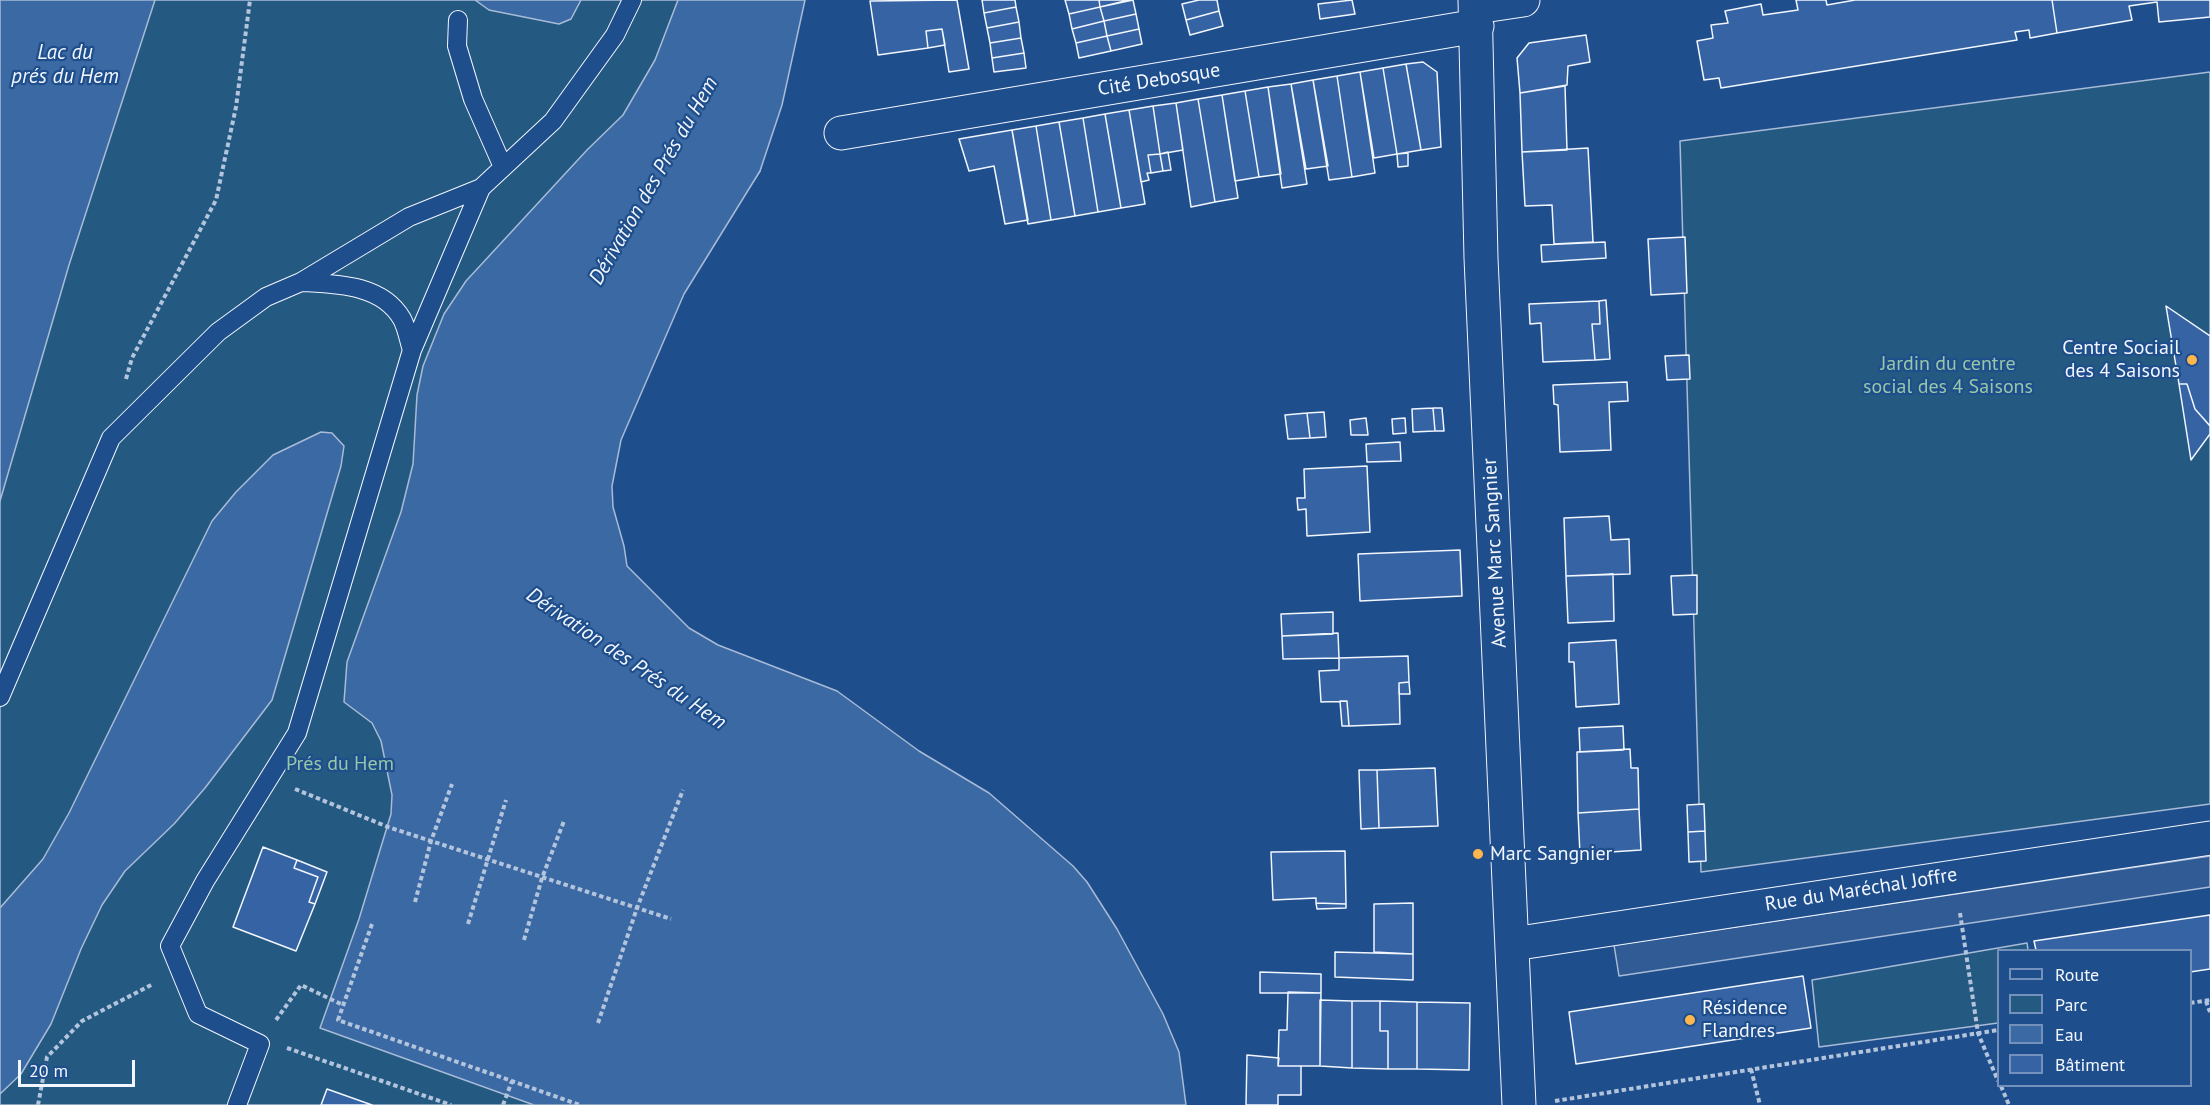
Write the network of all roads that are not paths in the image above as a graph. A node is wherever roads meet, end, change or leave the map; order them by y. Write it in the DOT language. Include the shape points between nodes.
graph roads {
  1 [pos="632,0"];
  2 [pos="1523,0"];
  3 [pos="1476,11"];
  4 [pos="458,20"];
  5 [pos="841,133"];
  6 [pos="503,166"];
  7 [pos="481,188"];
  8 [pos="301,282"];
  9 [pos="412,350"];
  10 [pos="0,697"];
  11 [pos="2210,838"];
  12 [pos="1513,944"];
  13 [pos="237,1105"];
  14 [pos="1519,1105"];
  1 -- 6 [label="lane" via="615,35 552,121"];
  2 -- 3 [label="street, Cité Debosque"];
  3 -- 5 [label="street, Cité Debosque"];
  3 -- 12 [label="street, Avenue Marc Sangnier" via="1481,258"];
  4 -- 6 [label="lane" via="460,57 473,99"];
  6 -- 7 [label="lane"];
  7 -- 8 [label="lane" via="409,217"];
  7 -- 9 [label="lane"];
  8 -- 9 [label="lane" via="375,292 402,318"];
  8 -- 10 [label="lane" via="266,297 218,332 111,438"];
  9 -- 13 [label="lane" via="297,733 170,946 198,1014 260,1044"];
  11 -- 12 [label="street, Rue du Maréchal Joffre"];
  12 -- 14 [label="street, Avenue Marc Sangnier"];
}
